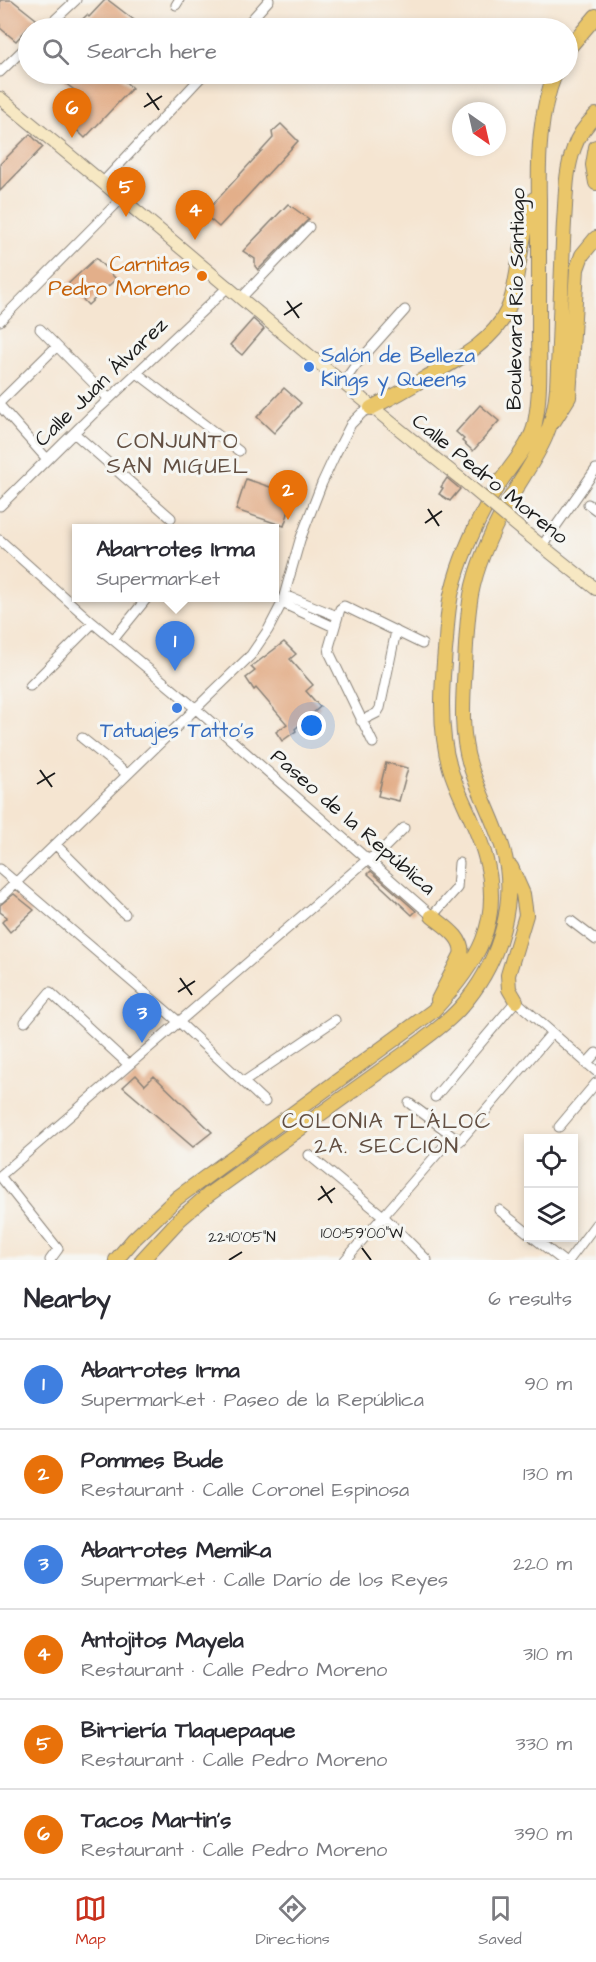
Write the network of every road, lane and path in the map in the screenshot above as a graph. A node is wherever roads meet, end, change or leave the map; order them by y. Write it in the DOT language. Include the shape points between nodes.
graph roads {
  1 [pos="76,0"];
  2 [pos="269,0"];
  3 [pos="596,16"];
  4 [pos="57,18"];
  5 [pos="253,18"];
  6 [pos="578,36"];
  7 [pos="18,55"];
  8 [pos="0,72"];
  9 [pos="195,84"];
  10 [pos="552,84"];
  11 [pos="0,98"];
  12 [pos="596,115"];
  13 [pos="596,147"];
  14 [pos="103,182"];
  15 [pos="539,183"];
  16 [pos="596,183"];
  17 [pos="122,198"];
  18 [pos="309,226"];
  19 [pos="596,238"];
  20 [pos="229,286"];
  21 [pos="242,297"];
  22 [pos="405,310"];
  23 [pos="0,321"];
  24 [pos="40,329"];
  25 [pos="56,346"];
  26 [pos="137,373"];
  27 [pos="343,383"];
  28 [pos="109,399"];
  29 [pos="0,404"];
  30 [pos="371,408"];
  31 [pos="552,425"];
  32 [pos="74,433"];
  33 [pos="239,451"];
  34 [pos="47,459"];
  35 [pos="596,469"];
  36 [pos="0,506"];
  37 [pos="171,518"];
  38 [pos="0,540"];
  39 [pos="542,546"];
  40 [pos="596,590"];
  41 [pos="284,599"];
  42 [pos="143,602"];
  43 [pos="337,616"];
  44 [pos="93,623"];
  45 [pos="334,627"];
  46 [pos="396,631"];
  47 [pos="113,640"];
  48 [pos="422,644"];
  49 [pos="30,686"];
  50 [pos="195,708"];
  51 [pos="362,721"];
  52 [pos="82,738"];
  53 [pos="373,743"];
  54 [pos="127,774"];
  55 [pos="404,828"];
  56 [pos="56,845"];
  57 [pos="503,850"];
  58 [pos="368,859"];
  59 [pos="459,863"];
  60 [pos="0,869"];
  61 [pos="16,883"];
  62 [pos="0,898"];
  63 [pos="125,914"];
  64 [pos="432,916"];
  65 [pos="571,921"];
  66 [pos="596,940"];
  67 [pos="516,1001"];
  68 [pos="433,1011"];
  69 [pos="335,1020"];
  70 [pos="25,1022"];
  71 [pos="179,1022"];
  72 [pos="551,1034"];
  73 [pos="596,1053"];
  74 [pos="586,1064"];
  75 [pos="129,1065"];
  76 [pos="596,1071"];
  77 [pos="245,1081"];
  78 [pos="596,1083"];
  79 [pos="435,1097"];
  80 [pos="265,1102"];
  81 [pos="409,1103"];
  82 [pos="559,1127"];
  83 [pos="452,1137"];
  84 [pos="309,1155"];
  85 [pos="0,1176"];
  86 [pos="500,1210"];
  87 [pos="383,1216"];
  88 [pos="596,1224"];
  89 [pos="524,1230"];
  90 [pos="539,1242"];
  91 [pos="50,1260"];
  92 [pos="116,1260"];
  93 [pos="142,1260"];
  94 [pos="345,1260"];
  95 [pos="427,1260"];
  96 [pos="562,1260"];
  97 [pos="569,1260"];
  1 -- 4 [label="street"];
  2 -- 5 [label="street"];
  3 -- 6 [label="main road"];
  7 -- 8 [label="street"];
  9 -- 14 [label="street"];
  10 -- 15 [label="main road, Boulevard Río Santiago" via="541,130"];
  11 -- 14 [label="street, Calle Pedro Moreno"];
  12 -- 31 [label="main road, Boulevard Río Santiago" via="574,147 568,171"];
  13 -- 16 [label="main road"];
  14 -- 17 [label="street, Calle Pedro Moreno"];
  15 -- 30 [label="main road" via="515,289 507,312 495,329 458,360"];
  15 -- 68 [label="main road, Boulevard Río Santiago" via="535,427 497,487 465,549 451,593 446,641 442,715 450,767 485,856 492,896 481,948"];
  17 -- 20 [label="street, Calle Pedro Moreno"];
  17 -- 23 [label="street"];
  18 -- 21 [label="street"];
  19 -- 31 [label="main road" via="582,255 577,270 569,397"];
  20 -- 21 [label="street, Calle Pedro Moreno"];
  20 -- 26 [label="street, Calle Juan Álvarez"];
  21 -- 27 [label="street, Calle Pedro Moreno"];
  22 -- 27 [label="street"];
  24 -- 25 [label="street"];
  25 -- 28 [label="street"];
  25 -- 29 [label="street"];
  26 -- 28 [label="street, Calle Juan Álvarez"];
  26 -- 33 [label="street"];
  27 -- 30 [label="street, Calle Pedro Moreno"];
  28 -- 32 [label="street, Calle Juan Álvarez"];
  29 -- 34 [label="street"];
  30 -- 39 [label="street, Calle Pedro Moreno, bridge"];
  30 -- 41 [label="street" via="351,424 322,483 300,540"];
  31 -- 57 [label="main road, Boulevard Río Santiago" via="485,548 468,626 462,712 469,763"];
  32 -- 34 [label="street, Calle Juan Álvarez"];
  32 -- 37 [label="street"];
  34 -- 36 [label="street, Calle Juan Álvarez"];
  35 -- 39 [label="street"];
  38 -- 44 [label="street, Paseo de la República"];
  39 -- 40 [label="street, Calle Pedro Moreno"];
  41 -- 43 [label="street"];
  41 -- 45 [label="street"];
  41 -- 50 [label="street" via="251,655"];
  42 -- 47 [label="street"];
  43 -- 45 [label="street"];
  43 -- 46 [label="street" via="344,606"];
  44 -- 47 [label="street, Paseo de la República"];
  44 -- 49 [label="street"];
  45 -- 51 [label="street" via="330,654"];
  46 -- 48 [label="street"];
  46 -- 51 [label="street" via="380,708"];
  47 -- 50 [label="street, Paseo de la República"];
  50 -- 54 [label="street"];
  50 -- 58 [label="street, Paseo de la República"];
  51 -- 53 [label="street"];
  52 -- 54 [label="street"];
  54 -- 56 [label="street"];
  55 -- 58 [label="street"];
  56 -- 61 [label="street"];
  56 -- 63 [label="street"];
  57 -- 67 [label="main road" via="523,894 526,915 508,975 509,989"];
  57 -- 93 [label="main road, Boulevard Río Santiago" via="509,889 503,932 487,973 467,1000 415,1046 208,1195 178,1220"];
  58 -- 64 [label="street, Paseo de la República"];
  58 -- 71 [label="street"];
  59 -- 64 [label="street" via="457,888"];
  60 -- 61 [label="street"];
  61 -- 62 [label="street"];
  61 -- 71 [label="street"];
  64 -- 68 [label="main road" via="463,948"];
  65 -- 66 [label="street"];
  67 -- 72 [label="street"];
  67 -- 79 [label="street"];
  68 -- 92 [label="main road, Boulevard Río Santiago" via="177,1198"];
  69 -- 77 [label="street"];
  70 -- 75 [label="street" via="50,992"];
  71 -- 75 [label="street"];
  71 -- 77 [label="street"];
  72 -- 74 [label="street"];
  72 -- 83 [label="street" via="460,1141"];
  73 -- 74 [label="street"];
  74 -- 76 [label="street"];
  75 -- 85 [label="street"];
  77 -- 80 [label="street"];
  78 -- 82 [label="street"];
  81 -- 83 [label="street"];
  83 -- 87 [label="street"];
  84 -- 87 [label="street"];
  85 -- 91 [label="street" via="58,1249"];
  86 -- 89 [label="street"];
  87 -- 94 [label="street"];
  87 -- 95 [label="street"];
  88 -- 97 [label="street"];
  90 -- 96 [label="street"];
}
